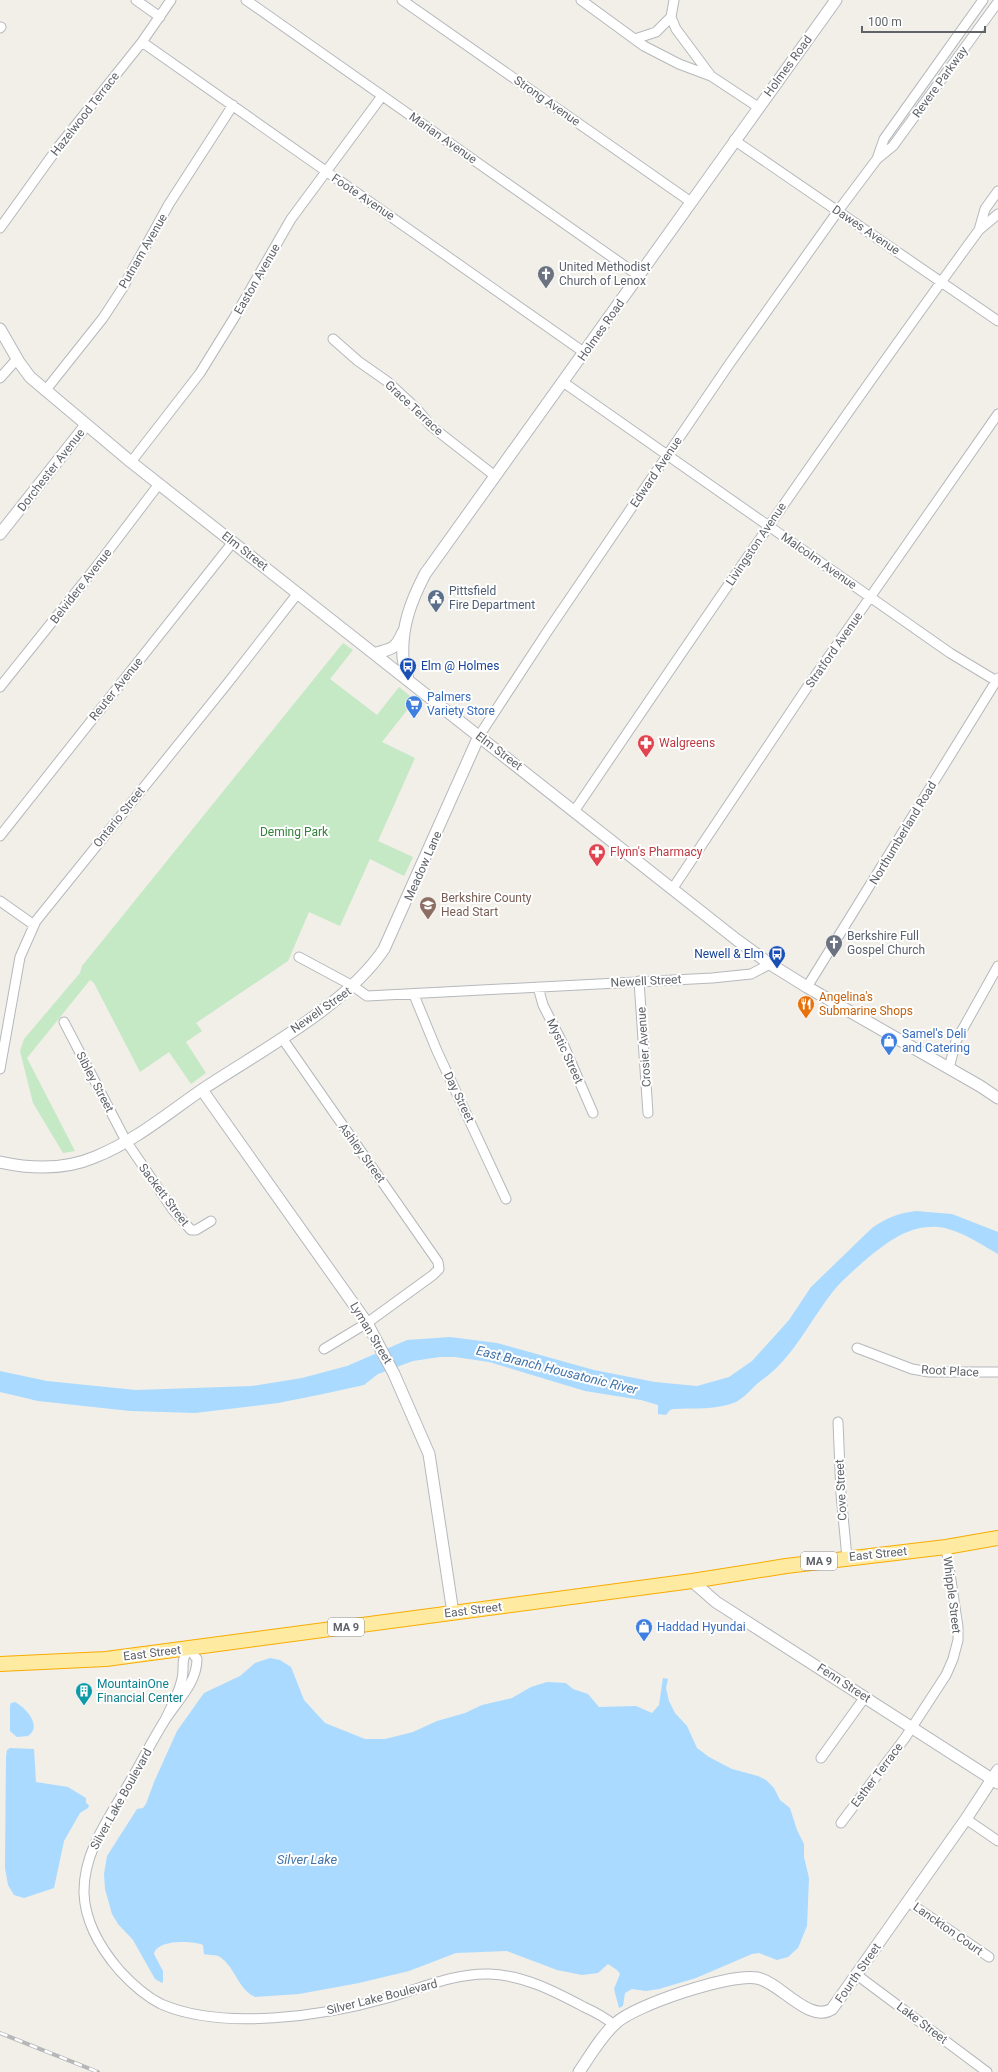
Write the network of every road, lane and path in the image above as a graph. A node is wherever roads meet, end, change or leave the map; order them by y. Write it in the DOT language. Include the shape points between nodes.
graph roads {
  1 [pos="136,0"];
  2 [pos="172,0"];
  3 [pos="246,0"];
  4 [pos="402,0"];
  5 [pos="581,0"];
  6 [pos="674,0"];
  7 [pos="836,0"];
  8 [pos="983,0"];
  9 [pos="998,2"];
  10 [pos="160,17"];
  11 [pos="671,17"];
  12 [pos="635,39"];
  13 [pos="142,42"];
  14 [pos="950,46"];
  15 [pos="961,54"];
  16 [pos="711,76"];
  17 [pos="382,96"];
  18 [pos="233,105"];
  19 [pos="758,107"];
  20 [pos="734,140"];
  21 [pos="877,159"];
  22 [pos="326,172"];
  23 [pos="998,191"];
  24 [pos="692,202"];
  25 [pos="838,211"];
  26 [pos="998,214"];
  27 [pos="0,228"];
  28 [pos="979,230"];
  29 [pos="639,276"];
  30 [pos="941,281"];
  31 [pos="998,321"];
  32 [pos="0,329"];
  33 [pos="333,339"];
  34 [pos="585,353"];
  35 [pos="17,359"];
  36 [pos="0,378"];
  37 [pos="563,382"];
  38 [pos="45,391"];
  39 [pos="998,414"];
  40 [pos="86,425"];
  41 [pos="667,456"];
  42 [pos="131,462"];
  43 [pos="495,476"];
  44 [pos="160,484"];
  45 [pos="769,526"];
  46 [pos="0,534"];
  47 [pos="233,542"];
  48 [pos="298,593"];
  49 [pos="872,598"];
  50 [pos="406,626"];
  51 [pos="376,653"];
  52 [pos="408,679"];
  53 [pos="997,680"];
  54 [pos="0,687"];
  55 [pos="479,736"];
  56 [pos="574,810"];
  57 [pos="0,836"];
  58 [pos="673,888"];
  59 [pos="0,901"];
  60 [pos="34,925"];
  61 [pos="299,957"];
  62 [pos="770,964"];
  63 [pos="998,966"];
  64 [pos="639,981"];
  65 [pos="353,986"];
  66 [pos="538,987"];
  67 [pos="807,987"];
  68 [pos="414,995"];
  69 [pos="64,1022"];
  70 [pos="282,1038"];
  71 [pos="949,1068"];
  72 [pos="0,1069"];
  73 [pos="202,1090"];
  74 [pos="998,1098"];
  75 [pos="593,1113"];
  76 [pos="648,1114"];
  77 [pos="126,1141"];
  78 [pos="0,1162"];
  79 [pos="506,1199"];
  80 [pos="211,1221"];
  81 [pos="367,1323"];
  82 [pos="857,1348"];
  83 [pos="324,1349"];
  84 [pos="998,1372"];
  85 [pos="838,1422"];
  86 [pos="998,1538"];
  87 [pos="998,1546"];
  88 [pos="946,1547"];
  89 [pos="847,1558"];
  90 [pos="692,1581"];
  91 [pos="453,1613"];
  92 [pos="188,1648"];
  93 [pos="0,1664"];
  94 [pos="865,1697"];
  95 [pos="165,1720"];
  96 [pos="911,1726"];
  97 [pos="822,1758"];
  98 [pos="996,1777"];
  99 [pos="966,1819"];
  100 [pos="841,1823"];
  101 [pos="998,1841"];
  102 [pos="908,1902"];
  103 [pos="989,1957"];
  104 [pos="857,1975"];
  105 [pos="614,2025"];
  106 [pos="579,2072"];
  107 [pos="987,2072"];
  1 -- 10 [label="street"];
  2 -- 10 [label="street, Hazelwood Terrace"];
  3 -- 17 [label="street, Marian Avenue"];
  4 -- 24 [label="street, Strong Avenue"];
  5 -- 12 [label="street"];
  6 -- 11 [label="street"];
  7 -- 19 [label="street, Holmes Road"];
  8 -- 14 [label="street, Revere Parkway"];
  9 -- 15 [label="street, Revere Parkway"];
  10 -- 13 [label="street, Hazelwood Terrace"];
  11 -- 12 [label="street" via="656,32"];
  11 -- 16 [label="street" via="676,29"];
  12 -- 16 [label="street" via="679,64"];
  13 -- 18 [label="street, Foote Avenue"];
  13 -- 27 [label="street, Hazelwood Terrace" via="82,116"];
  14 -- 15 [label="street"];
  14 -- 21 [label="street, Revere Parkway" via="884,139"];
  15 -- 21 [label="street, Revere Parkway" via="892,146"];
  16 -- 19 [label="street"];
  17 -- 22 [label="street, Easton Avenue"];
  17 -- 29 [label="street, Marian Avenue"];
  18 -- 22 [label="street, Foote Avenue"];
  18 -- 38 [label="street, Putnam Avenue" via="172,199 103,318"];
  19 -- 20 [label="street, Holmes Road"];
  20 -- 24 [label="street, Holmes Road"];
  20 -- 25 [label="street, Dawes Avenue"];
  21 -- 25 [label="street, Revere Parkway"];
  22 -- 34 [label="street, Foote Avenue"];
  22 -- 42 [label="street, Easton Avenue" via="291,219 200,373"];
  23 -- 28 [label="street" via="984,209"];
  24 -- 29 [label="street, Holmes Road"];
  25 -- 30 [label="street, Dawes Avenue"];
  25 -- 41 [label="street, Edward Avenue"];
  26 -- 28 [label="street"];
  28 -- 30 [label="street, Livingston Avenue"];
  29 -- 34 [label="street, Holmes Road"];
  30 -- 31 [label="street, Dawes Avenue"];
  30 -- 45 [label="street, Livingston Avenue"];
  32 -- 35 [label="street, Elm Street"];
  33 -- 43 [label="street, Grace Terrace" via="388,382 431,426"];
  34 -- 37 [label="street, Holmes Road"];
  35 -- 36 [label="street"];
  35 -- 38 [label="street, Elm Street" via="30,377"];
  37 -- 41 [label="street, Malcolm Avenue"];
  37 -- 43 [label="street, Holmes Road"];
  38 -- 40 [label="street, Elm Street"];
  39 -- 49 [label="street, Stratford Avenue"];
  40 -- 42 [label="street, Elm Street"];
  40 -- 46 [label="street, Dorchester Avenue"];
  41 -- 45 [label="street, Malcolm Avenue"];
  41 -- 55 [label="street, Edward Avenue"];
  42 -- 44 [label="street, Elm Street"];
  43 -- 50 [label="street, Holmes Road" via="425,574 411,601"];
  44 -- 47 [label="street, Elm Street"];
  44 -- 54 [label="street, Belvidere Avenue"];
  45 -- 49 [label="street, Malcolm Avenue"];
  45 -- 56 [label="street, Livingston Avenue"];
  47 -- 48 [label="street, Elm Street"];
  47 -- 57 [label="street, Reuter Avenue"];
  48 -- 51 [label="street, Elm Street"];
  48 -- 60 [label="street, Ontario Street"];
  49 -- 53 [label="street, Malcolm Avenue" via="950,653"];
  49 -- 58 [label="street, Stratford Avenue" via="806,689"];
  50 -- 51 [label="street, Holmes Road" via="397,646"];
  50 -- 52 [label="street, Holmes Road" via="403,658"];
  51 -- 52 [label="street, Elm Street"];
  52 -- 55 [label="street, Elm Street"];
  53 -- 67 [label="street, Northumberland Road"];
  55 -- 56 [label="street, Elm Street"];
  55 -- 65 [label="street, Meadow Lane" via="384,950 372,968"];
  56 -- 58 [label="street, Elm Street"];
  58 -- 62 [label="street, Elm Street"];
  59 -- 60 [label="street"];
  60 -- 72 [label="street, Ontario Street" via="20,957"];
  61 -- 65 [label="street"];
  62 -- 64 [label="street, Newell Street" via="751,974"];
  62 -- 67 [label="street, Elm Street"];
  63 -- 71 [label="street" via="956,1041"];
  64 -- 66 [label="street, Newell Street"];
  64 -- 76 [label="street, Crosier Avenue"];
  65 -- 68 [label="street, Newell Street" via="367,996"];
  65 -- 70 [label="street, Newell Street"];
  66 -- 68 [label="street, Newell Street"];
  66 -- 75 [label="street, Mystic Street" via="543,1005"];
  67 -- 71 [label="street, Elm Street"];
  68 -- 79 [label="street, Day Street" via="437,1051"];
  69 -- 77 [label="street, Sibley Street"];
  70 -- 73 [label="street, Newell Street"];
  70 -- 81 [label="street, Ashley Street" via="438,1262 438,1270"];
  71 -- 74 [label="street, Elm Street"];
  73 -- 77 [label="street, Newell Street"];
  73 -- 81 [label="street, Lyman Street"];
  77 -- 78 [label="street, Newell Street" via="95,1157 64,1166 36,1167"];
  77 -- 80 [label="street, Sackett Street" via="186,1226 196,1230"];
  81 -- 83 [label="street"];
  81 -- 91 [label="street, Lyman Street" via="382,1348 429,1454"];
  82 -- 84 [label="street, Root Place" via="912,1369 929,1372"];
  85 -- 89 [label="street, Cove Street" via="840,1494"];
  86 -- 88 [label="highway, East Street / MA 9"];
  87 -- 88 [label="highway, East Street / MA 9"];
  88 -- 89 [label="highway, East Street / MA 9"];
  88 -- 96 [label="street, Whipple Street" via="953,1582 958,1640 954,1658 946,1675"];
  89 -- 90 [label="highway, East Street / MA 9"];
  90 -- 91 [label="highway, East Street / MA 9"];
  90 -- 94 [label="street, Fenn Street" via="716,1602"];
  91 -- 92 [label="highway, East Street / MA 9"];
  92 -- 93 [label="highway, East Street / MA 9" via="78,1662"];
  92 -- 95 [label="street, Silver Lake Boulevard" via="182,1661 180,1684"];
  92 -- 95 [label="street, Silver Lake Boulevard" via="197,1659 195,1674"];
  94 -- 96 [label="street, Fenn Street"];
  94 -- 97 [label="street"];
  95 -- 105 [label="street, Silver Lake Boulevard" via="95,1842 84,1879 86,1912 95,1936 118,1970 145,1994 171,2007 204,2014 286,2016 350,2007 458,1978 489,1974 539,1985 603,2016"];
  96 -- 98 [label="street, Fenn Street"];
  96 -- 100 [label="street, Esther Terrace"];
  98 -- 99 [label="street, Fourth Street"];
  99 -- 101 [label="street"];
  99 -- 102 [label="street, Fourth Street"];
  102 -- 103 [label="street, Lanckton Court"];
  102 -- 104 [label="street, Fourth Street"];
  104 -- 105 [label="street, Fourth Street" via="836,2005 824,2013 808,2010 764,1980 741,1977 663,2000 624,2017"];
  104 -- 107 [label="street, Lake Street"];
  105 -- 106 [label="street, Fourth Street"];
}
